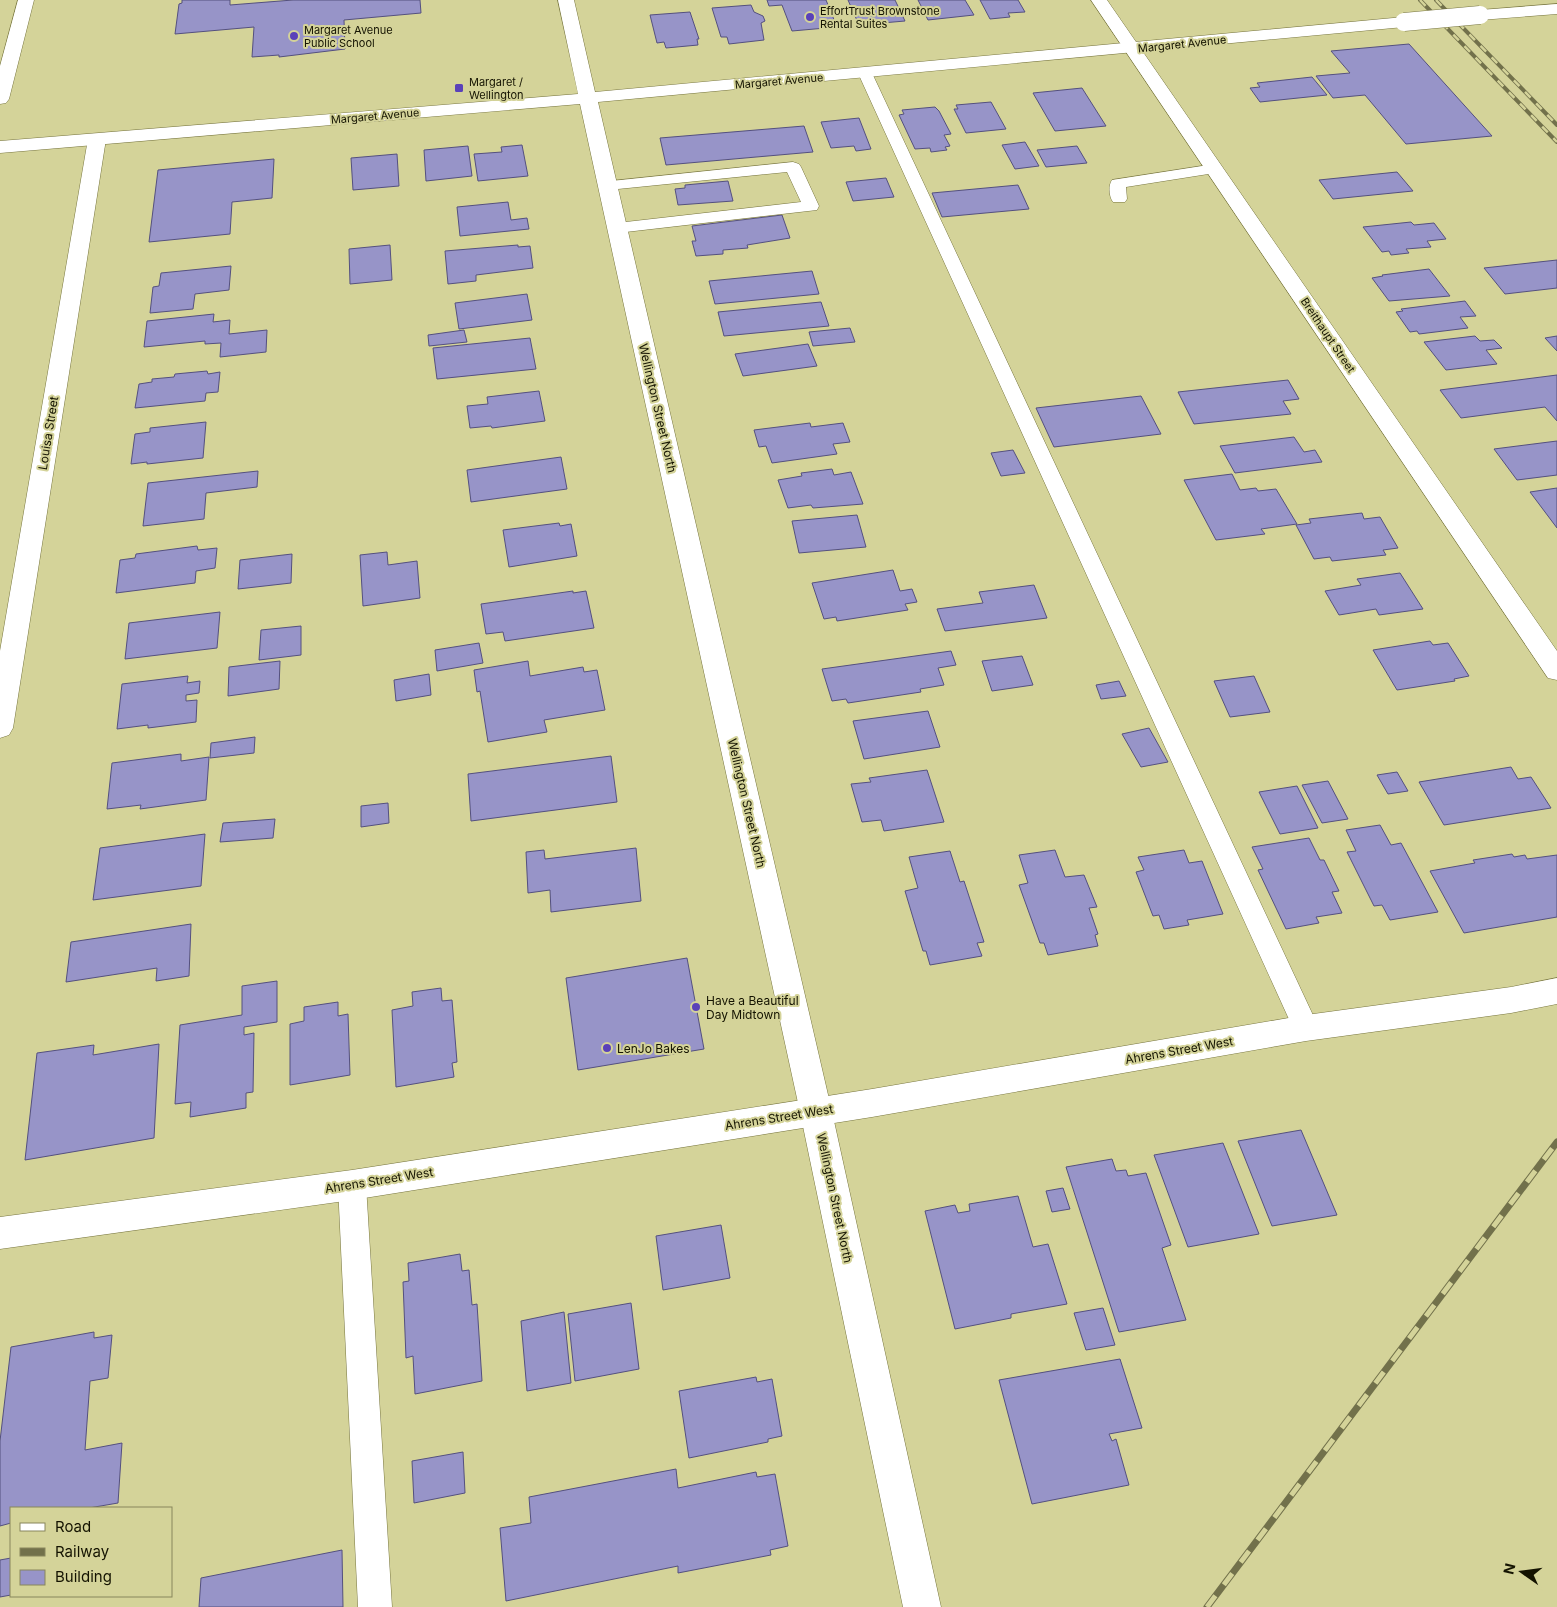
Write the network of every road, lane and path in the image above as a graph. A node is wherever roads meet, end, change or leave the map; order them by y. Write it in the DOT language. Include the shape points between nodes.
graph roads {
  1 [pos="26,0"];
  2 [pos="566,0"];
  3 [pos="1099,0"];
  4 [pos="1557,9"];
  5 [pos="1132,48"];
  6 [pos="865,73"];
  7 [pos="588,98"];
  8 [pos="0,99"];
  9 [pos="97,139"];
  10 [pos="0,147"];
  11 [pos="1215,169"];
  12 [pos="608,185"];
  13 [pos="1119,199"];
  14 [pos="617,228"];
  15 [pos="1557,671"];
  16 [pos="0,728"];
  17 [pos="1557,991"];
  18 [pos="1306,1028"];
  19 [pos="816,1112"];
  20 [pos="352,1185"];
  21 [pos="0,1233"];
  22 [pos="375,1607"];
  23 [pos="922,1607"];
  1 -- 8 [label="street"];
  2 -- 7 [label="street, Wellington Street North"];
  3 -- 5 [label="street, Breithaupt Street"];
  4 -- 5 [label="street, Margaret Avenue, bridge"];
  5 -- 6 [label="street, Margaret Avenue"];
  5 -- 11 [label="street, Breithaupt Street"];
  6 -- 7 [label="street, Margaret Avenue"];
  6 -- 18 [label="lane"];
  7 -- 9 [label="street, Margaret Avenue"];
  7 -- 12 [label="street, Wellington Street North"];
  9 -- 10 [label="street, Margaret Avenue"];
  9 -- 16 [label="street, Louisa Street"];
  11 -- 13 [label="lane" via="1118,183"];
  11 -- 15 [label="street, Breithaupt Street"];
  12 -- 14 [label="street, Wellington Street North"];
  12 -- 14 [label="lane" via="793,167 811,206"];
  14 -- 19 [label="street, Wellington Street North"];
  17 -- 18 [label="street, Ahrens Street West"];
  18 -- 19 [label="street, Ahrens Street West"];
  19 -- 20 [label="street, Ahrens Street West"];
  19 -- 23 [label="street, Wellington Street North"];
  20 -- 21 [label="street, Ahrens Street West"];
  20 -- 22 [label="lane"];
}
